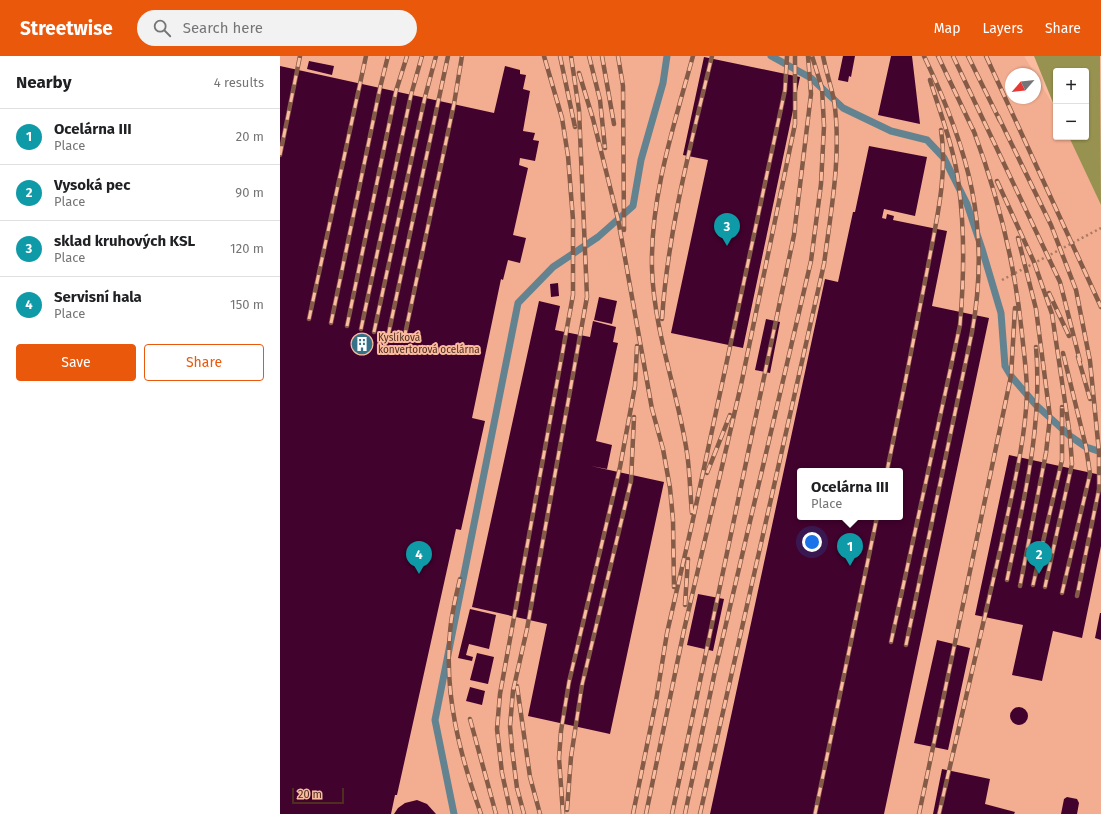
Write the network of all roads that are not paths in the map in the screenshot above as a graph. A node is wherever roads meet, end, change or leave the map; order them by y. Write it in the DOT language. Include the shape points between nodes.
graph roads {
  1 [pos="668,56"];
  2 [pos="771,56"];
  3 [pos="1101,452"];
  4 [pos="454,814"];
  1 -- 4 [label="lane" via="641,160 633,206 598,237 553,267 518,303 435,720"];
  2 -- 3 [label="lane" via="811,78 843,108 891,131 927,140 944,158 967,204 1001,313 1005,366 1036,405 1070,436 1086,447"];
}
